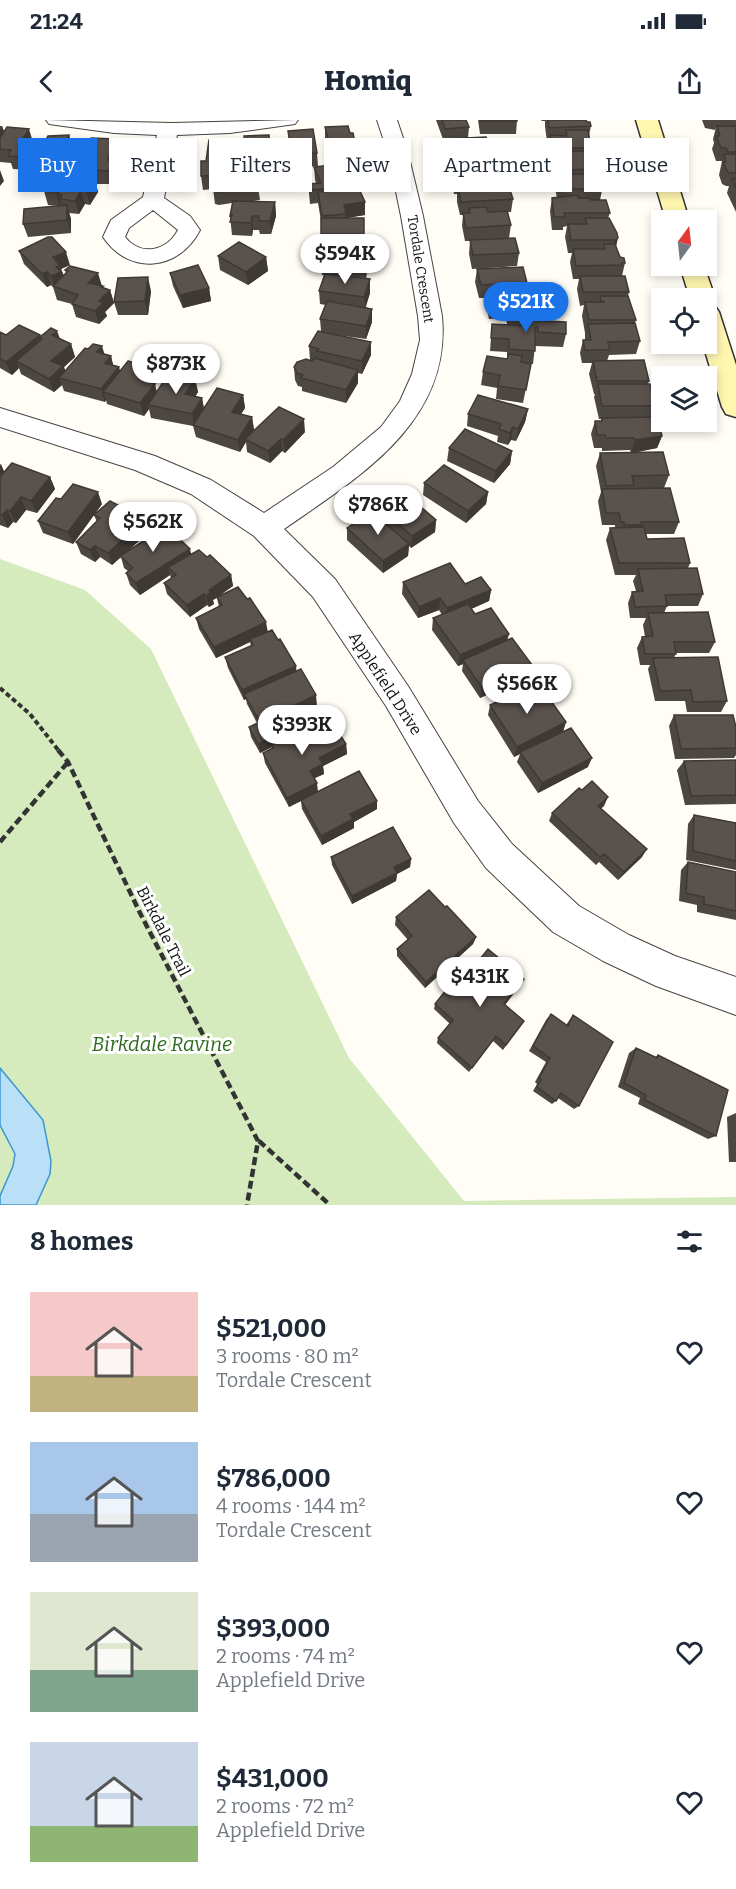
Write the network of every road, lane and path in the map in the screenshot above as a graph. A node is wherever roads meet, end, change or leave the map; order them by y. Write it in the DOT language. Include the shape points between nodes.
graph roads {
  1 [pos="56,120"];
  2 [pos="288,120"];
  3 [pos="387,120"];
  4 [pos="647,120"];
  5 [pos="168,130"];
  6 [pos="153,200"];
  7 [pos="675,210"];
  8 [pos="717,347"];
  9 [pos="736,407"];
  10 [pos="0,417"];
  11 [pos="264,528"];
  12 [pos="0,688"];
  13 [pos="68,762"];
  14 [pos="0,842"];
  15 [pos="736,996"];
  16 [pos="258,1141"];
  17 [pos="247,1205"];
  18 [pos="330,1205"];
  1 -- 5 [label="street"];
  2 -- 5 [label="street"];
  3 -- 11 [label="street, Tordale Crescent" via="412,216 430,316 432,340 425,374 411,404 390,434 343,474"];
  4 -- 7 [label="main road"];
  5 -- 6 [label="street"];
  8 -- 9 [label="main road"];
  10 -- 11 [label="street, Applefield Drive" via="145,463 192,483"];
  11 -- 15 [label="street, Applefield Drive" via="324,588 397,696 466,812 499,855 566,919 669,974"];
  12 -- 13 [label="path, Birkdale Trail" via="30,714"];
  13 -- 14 [label="path"];
  13 -- 16 [label="path, Birkdale Trail"];
  16 -- 17 [label="path"];
  16 -- 18 [label="path"];
}
